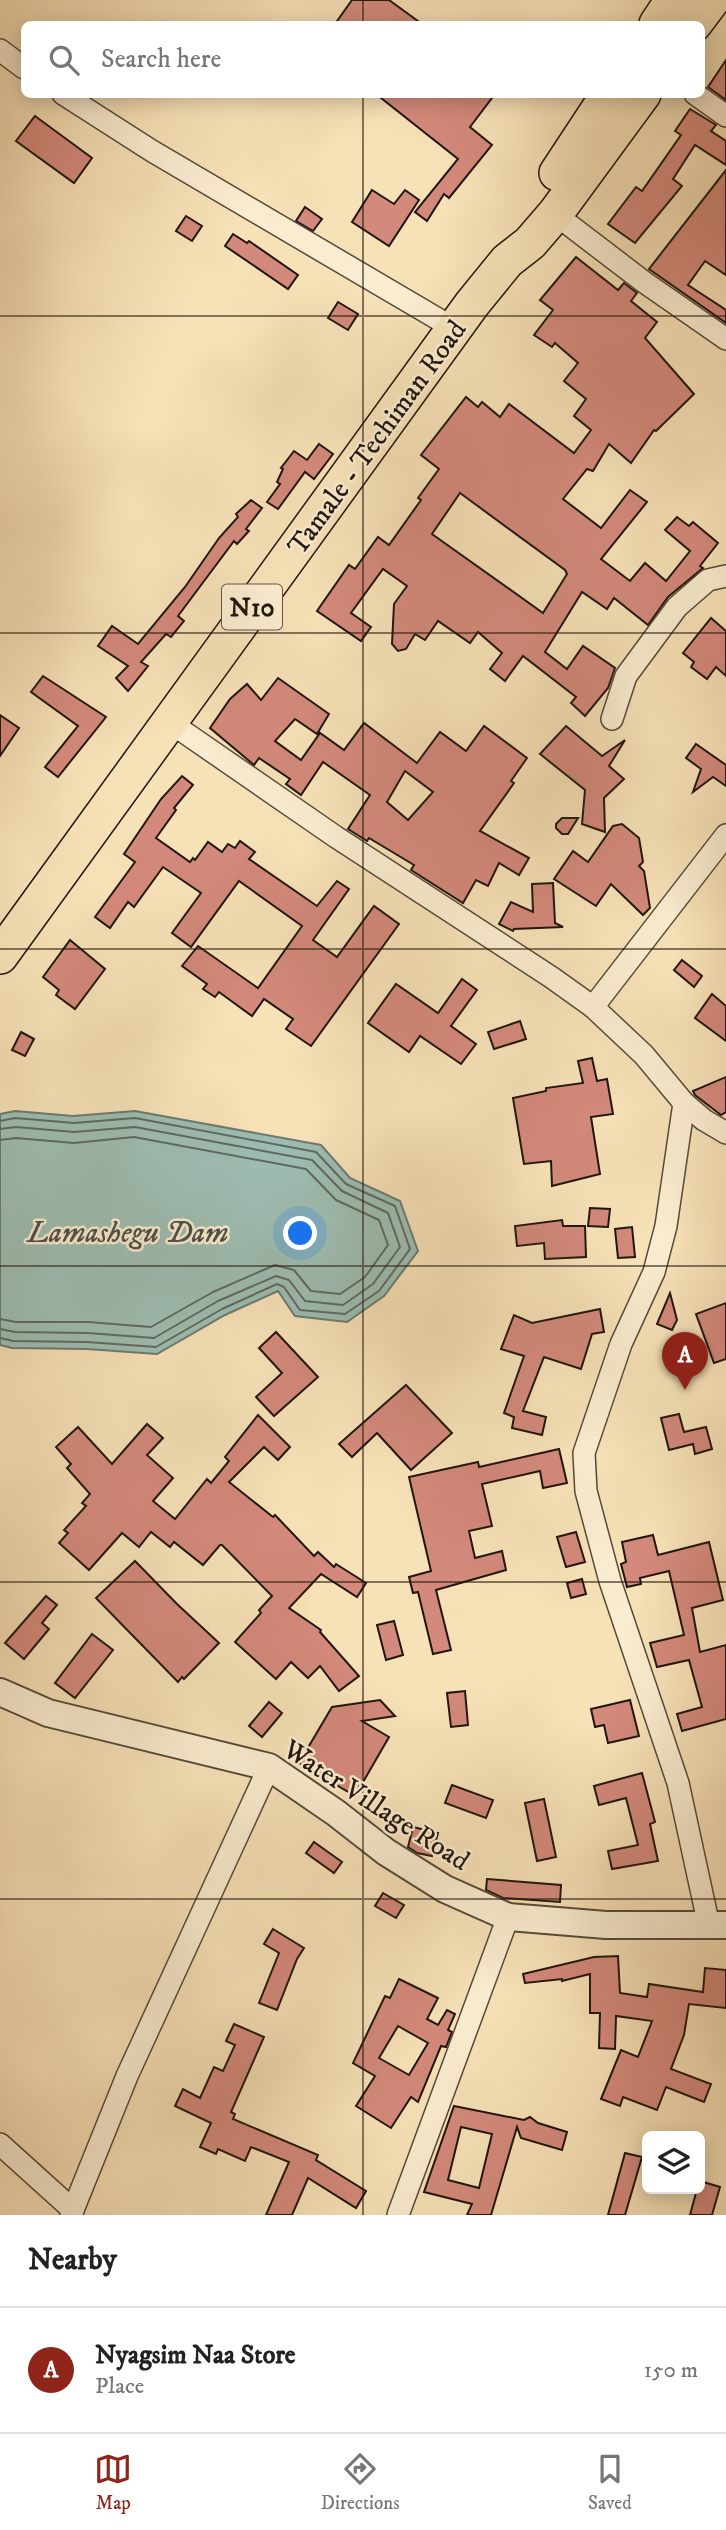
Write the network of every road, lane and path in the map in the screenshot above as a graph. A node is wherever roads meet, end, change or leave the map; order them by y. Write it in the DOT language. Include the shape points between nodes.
graph roads {
  1 [pos="673,0"];
  2 [pos="712,0"];
  3 [pos="659,21"];
  4 [pos="696,21"];
  5 [pos="0,50"];
  6 [pos="21,66"];
  7 [pos="69,98"];
  8 [pos="606,98"];
  9 [pos="640,98"];
  10 [pos="701,98"];
  11 [pos="726,116"];
  12 [pos="555,214"];
  13 [pos="507,261"];
  14 [pos="455,329"];
  15 [pos="726,339"];
  16 [pos="726,576"];
  17 [pos="612,719"];
  18 [pos="169,721"];
  19 [pos="726,835"];
  20 [pos="0,956"];
  21 [pos="593,1007"];
  22 [pos="684,1102"];
  23 [pos="726,1133"];
  24 [pos="0,1692"];
  25 [pos="269,1767"];
  26 [pos="508,1917"];
  27 [pos="718,1926"];
  28 [pos="0,2144"];
  29 [pos="72,2212"];
  30 [pos="398,2215"];
  1 -- 3 [label="highway"];
  2 -- 4 [label="highway"];
  5 -- 6 [label="street"];
  7 -- 14 [label="street"];
  8 -- 13 [label="highway, N10" via="519,229"];
  9 -- 12 [label="highway, N10"];
  10 -- 11 [label="street"];
  12 -- 13 [label="highway, N10"];
  12 -- 15 [label="street"];
  13 -- 14 [label="highway, Tamale - Techiman Road / N10"];
  14 -- 18 [label="highway, Tamale - Techiman Road / N10"];
  16 -- 17 [label="street" via="708,580 677,607 626,676"];
  18 -- 20 [label="highway, Tamale - Techiman Road / N10"];
  18 -- 21 [label="street"];
  19 -- 21 [label="street"];
  21 -- 22 [label="street" via="644,1055"];
  22 -- 23 [label="street"];
  22 -- 27 [label="street" via="666,1226 654,1272 621,1344 584,1453 586,1491 610,1581 678,1783"];
  24 -- 25 [label="street, Water Village Road" via="48,1713"];
  25 -- 26 [label="street, Water Village Road" via="386,1852 445,1889"];
  25 -- 29 [label="street" via="127,2076"];
  26 -- 27 [label="street, Water Village Road" via="606,1925"];
  26 -- 30 [label="street"];
  28 -- 29 [label="street"];
}
